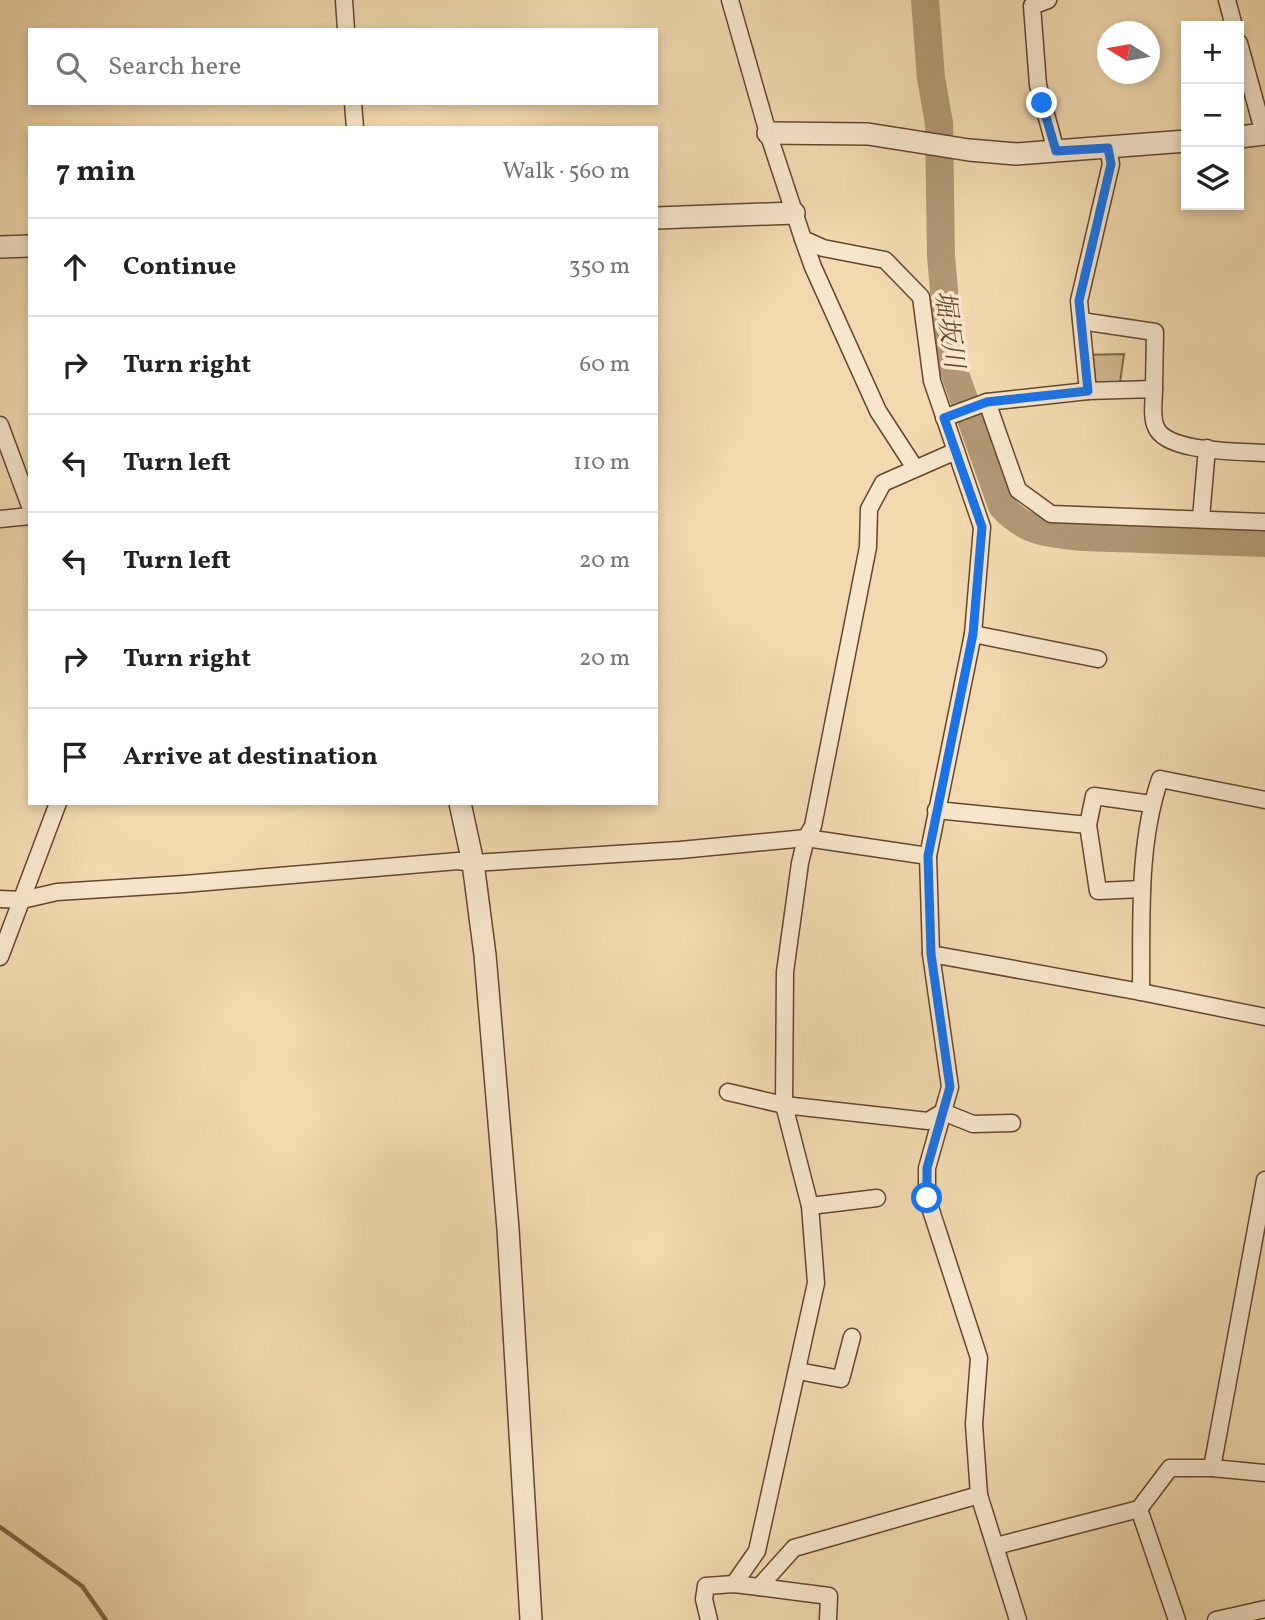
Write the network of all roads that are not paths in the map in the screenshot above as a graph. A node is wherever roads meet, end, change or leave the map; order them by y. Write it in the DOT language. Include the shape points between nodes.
graph roads {
  1 [pos="344,0"];
  2 [pos="730,0"];
  3 [pos="1048,0"];
  4 [pos="1227,0"];
  5 [pos="1233,21"];
  6 [pos="346,28"];
  7 [pos="1244,60"];
  8 [pos="353,105"];
  9 [pos="355,126"];
  10 [pos="768,133"];
  11 [pos="1265,134"];
  12 [pos="1244,136"];
  13 [pos="1181,141"];
  14 [pos="1108,148"];
  15 [pos="1056,151"];
  16 [pos="794,213"];
  17 [pos="658,218"];
  18 [pos="803,239"];
  19 [pos="28,246"];
  20 [pos="0,247"];
  21 [pos="1081,321"];
  22 [pos="1154,389"];
  23 [pos="1088,391"];
  24 [pos="985,404"];
  25 [pos="948,417"];
  26 [pos="0,425"];
  27 [pos="1207,448"];
  28 [pos="956,451"];
  29 [pos="1265,453"];
  30 [pos="915,468"];
  31 [pos="28,501"];
  32 [pos="28,516"];
  33 [pos="1201,518"];
  34 [pos="0,519"];
  35 [pos="1265,522"];
  36 [pos="973,634"];
  37 [pos="1098,659"];
  38 [pos="1265,800"];
  39 [pos="1151,804"];
  40 [pos="57,805"];
  41 [pos="460,805"];
  42 [pos="936,810"];
  43 [pos="1088,825"];
  44 [pos="806,838"];
  45 [pos="928,856"];
  46 [pos="473,863"];
  47 [pos="1142,889"];
  48 [pos="0,899"];
  49 [pos="22,900"];
  50 [pos="931,954"];
  51 [pos="0,957"];
  52 [pos="1141,992"];
  53 [pos="1265,1017"];
  54 [pos="728,1092"];
  55 [pos="784,1105"];
  56 [pos="943,1112"];
  57 [pos="1012,1123"];
  58 [pos="1265,1180"];
  59 [pos="877,1198"];
  60 [pos="810,1206"];
  61 [pos="852,1337"];
  62 [pos="798,1371"];
  63 [pos="1212,1468"];
  64 [pos="1265,1473"];
  65 [pos="979,1494"];
  66 [pos="1139,1509"];
  67 [pos="996,1546"];
  68 [pos="734,1584"];
  69 [pos="759,1587"];
  70 [pos="1265,1609"];
  71 [pos="531,1620"];
  72 [pos="709,1620"];
  73 [pos="828,1620"];
  74 [pos="1018,1620"];
  75 [pos="1177,1620"];
  76 [pos="1216,1620"];
  1 -- 6 [label="street"];
  2 -- 10 [label="street"];
  3 -- 15 [label="street" via="1032,6 1038,85"];
  4 -- 5 [label="street"];
  7 -- 11 [label="street"];
  8 -- 9 [label="street"];
  10 -- 15 [label="street" via="868,134 1016,154"];
  10 -- 16 [label="street"];
  11 -- 12 [label="street"];
  13 -- 14 [label="street"];
  14 -- 15 [label="street"];
  14 -- 21 [label="street" via="1111,164 1079,301"];
  16 -- 17 [label="street"];
  16 -- 18 [label="street"];
  18 -- 25 [label="street" via="824,248 885,260 921,296 932,381"];
  18 -- 30 [label="street" via="878,411"];
  19 -- 20 [label="street"];
  21 -- 22 [label="street" via="1155,332"];
  21 -- 23 [label="street"];
  22 -- 23 [label="street"];
  22 -- 27 [label="street" via="1155,426 1162,437 1179,445"];
  23 -- 24 [label="street"];
  24 -- 25 [label="street"];
  24 -- 33 [label="street" via="1018,490 1051,514"];
  25 -- 28 [label="street"];
  26 -- 31 [label="street"];
  27 -- 29 [label="street"];
  27 -- 33 [label="street"];
  28 -- 30 [label="street"];
  28 -- 36 [label="street" via="982,527"];
  30 -- 44 [label="street" via="883,483 869,509 868,547 814,826"];
  32 -- 34 [label="street"];
  33 -- 35 [label="street"];
  36 -- 37 [label="street"];
  36 -- 42 [label="street"];
  38 -- 39 [label="street" via="1160,779"];
  39 -- 43 [label="street" via="1094,796"];
  39 -- 47 [label="street"];
  40 -- 49 [label="street"];
  41 -- 46 [label="street"];
  42 -- 43 [label="street"];
  42 -- 45 [label="street"];
  43 -- 47 [label="street" via="1098,891"];
  44 -- 45 [label="street"];
  44 -- 46 [label="street"];
  44 -- 55 [label="street" via="785,972"];
  45 -- 50 [label="street"];
  46 -- 49 [label="street" via="57,892"];
  46 -- 71 [label="street" via="508,1229"];
  47 -- 52 [label="street"];
  48 -- 49 [label="street"];
  49 -- 51 [label="street"];
  50 -- 52 [label="street"];
  50 -- 56 [label="street" via="950,1087"];
  52 -- 53 [label="street"];
  54 -- 55 [label="street"];
  55 -- 56 [label="street" via="928,1121"];
  55 -- 60 [label="street"];
  56 -- 57 [label="street" via="972,1124"];
  56 -- 65 [label="street" via="927,1168 927,1198 979,1358 974,1423"];
  58 -- 63 [label="street"];
  59 -- 60 [label="street"];
  60 -- 62 [label="street" via="816,1283"];
  61 -- 62 [label="street" via="841,1379"];
  62 -- 68 [label="street" via="757,1551"];
  63 -- 64 [label="street"];
  63 -- 66 [label="street" via="1170,1468"];
  65 -- 67 [label="street"];
  65 -- 69 [label="street" via="793,1548"];
  66 -- 67 [label="street"];
  66 -- 75 [label="street"];
  67 -- 74 [label="street"];
  68 -- 69 [label="street"];
  68 -- 72 [label="street" via="706,1586"];
  69 -- 73 [label="street" via="829,1596"];
  70 -- 76 [label="street"];
}
